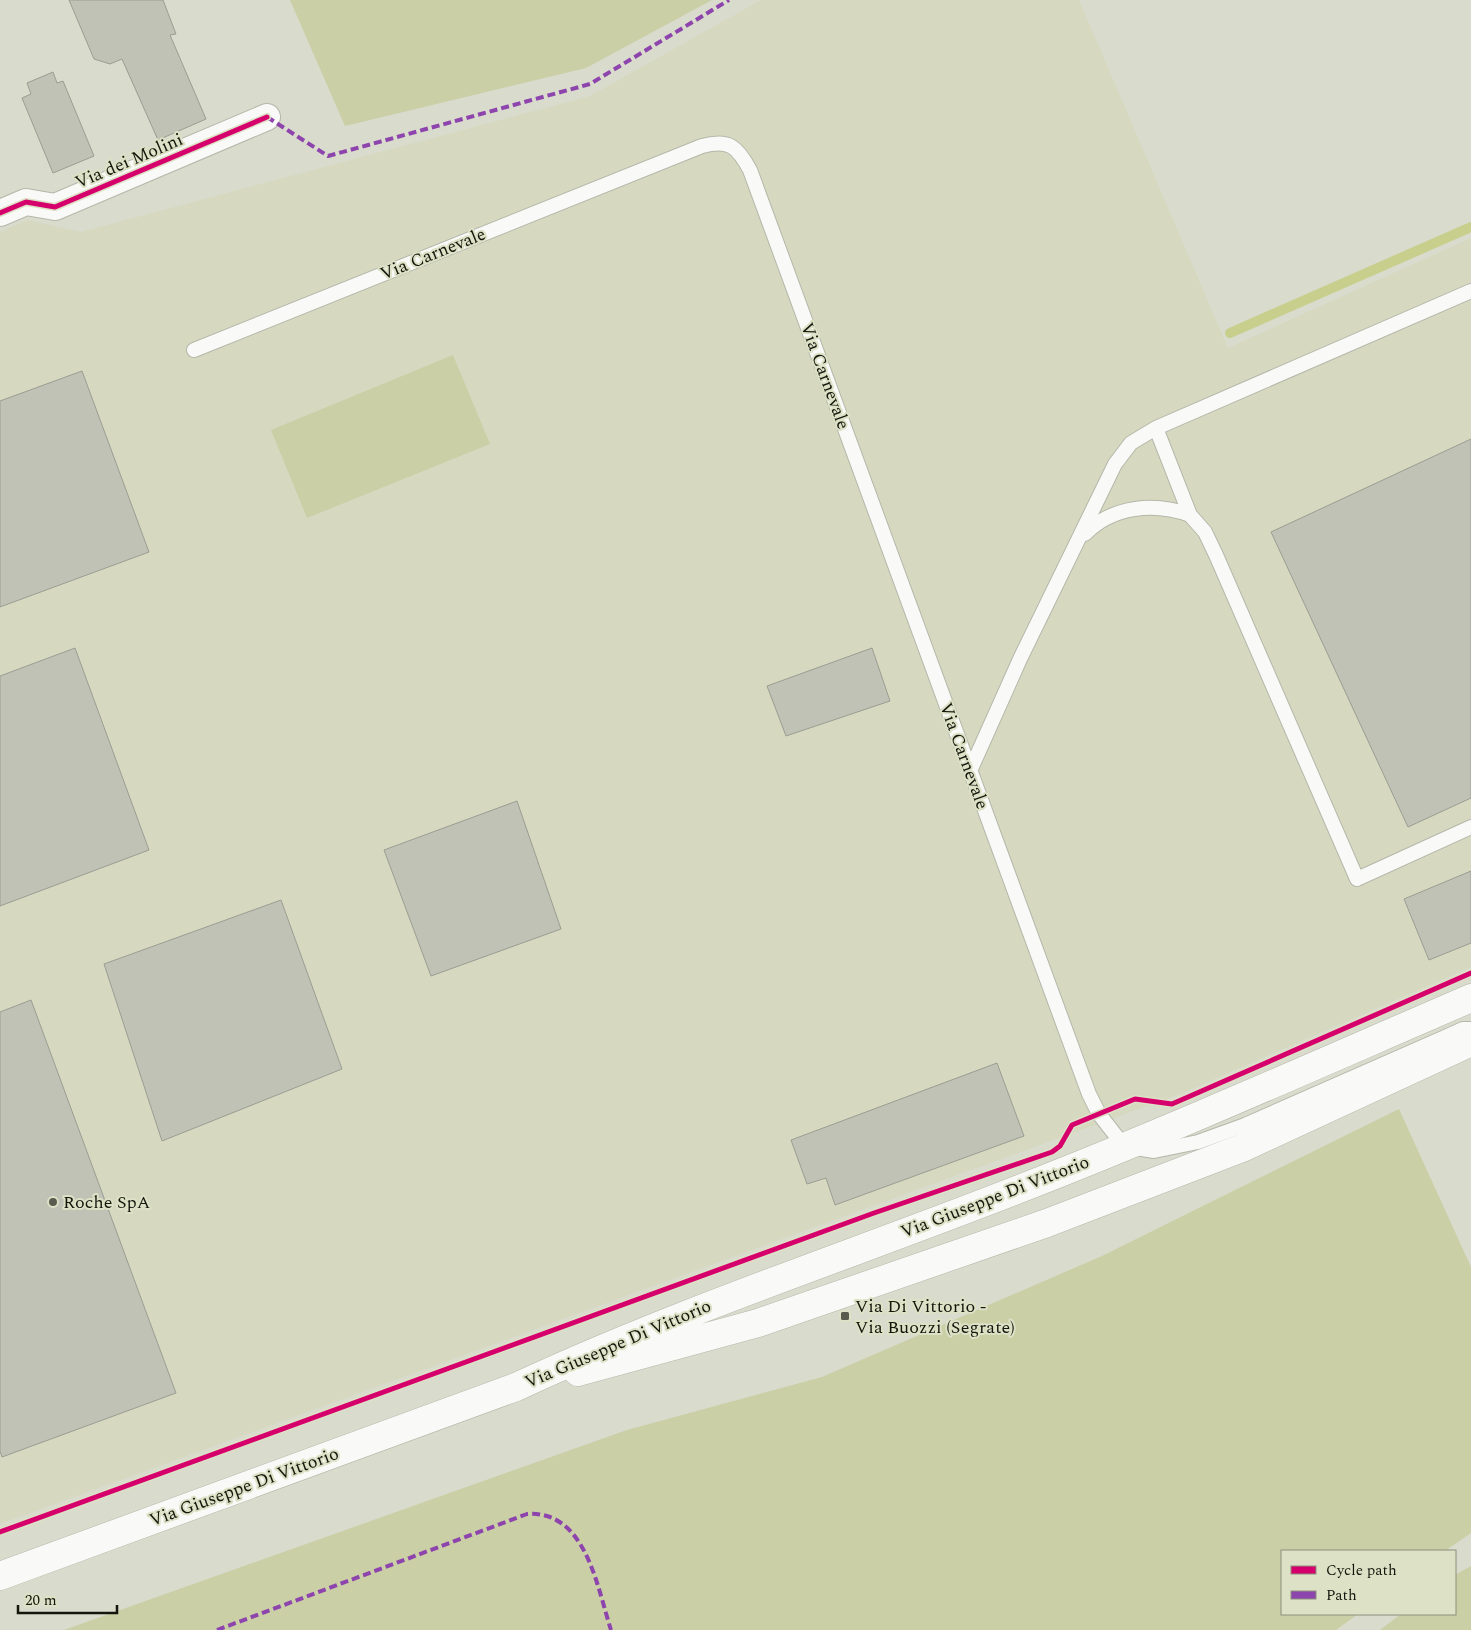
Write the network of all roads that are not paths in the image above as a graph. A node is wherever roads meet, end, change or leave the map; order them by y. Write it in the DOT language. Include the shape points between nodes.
graph roads {
  1 [pos="267,117"];
  2 [pos="0,213"];
  3 [pos="1471,292"];
  4 [pos="194,350"];
  5 [pos="1156,428"];
  6 [pos="1190,515"];
  7 [pos="1080,539"];
  8 [pos="970,771"];
  9 [pos="1471,827"];
  10 [pos="1471,998"];
  11 [pos="1471,1029"];
  12 [pos="1471,1042"];
  13 [pos="1124,1146"];
  14 [pos="516,1387"];
  15 [pos="0,1576"];
  1 -- 2 [label="street, Via dei Molini" via="55,207 26,202"];
  3 -- 5 [label="lane"];
  4 -- 8 [label="lane, Via Carnevale" via="702,146 715,142 733,146 750,170"];
  5 -- 6 [label="lane"];
  5 -- 7 [label="lane" via="1131,443 1115,464"];
  6 -- 7 [label="lane" via="1172,508 1130,509 1094,525"];
  6 -- 9 [label="lane" via="1205,532 1216,555 1357,879"];
  7 -- 8 [label="lane" via="1020,659"];
  8 -- 13 [label="lane, Via Carnevale" via="1089,1094"];
  10 -- 13 [label="main road, Via Giuseppe Di Vittorio"];
  11 -- 13 [label="lane" via="1463,1029 1245,1125 1198,1142 1154,1151"];
  12 -- 14 [label="main road, Via Giuseppe Di Vittorio" via="1227,1154 1047,1223 758,1323 632,1359"];
  13 -- 14 [label="main road, Via Giuseppe Di Vittorio" via="1033,1184 595,1350"];
  14 -- 15 [label="main road, Via Giuseppe Di Vittorio"];
}
